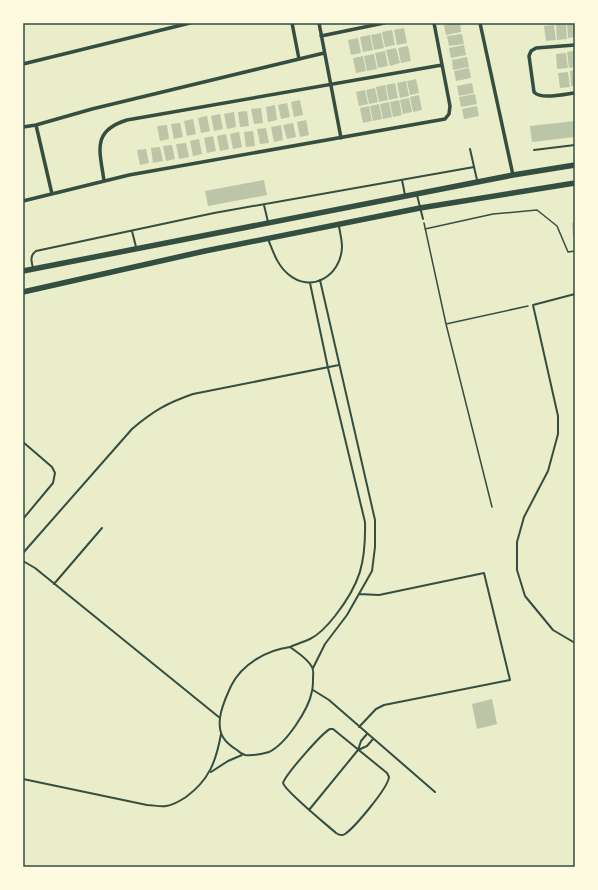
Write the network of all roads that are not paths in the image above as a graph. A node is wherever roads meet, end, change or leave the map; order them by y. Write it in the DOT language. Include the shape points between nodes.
graph roads {
  1 [pos="190,23"];
  2 [pos="292,23"];
  3 [pos="319,23"];
  4 [pos="384,23"];
  5 [pos="434,23"];
  6 [pos="480,23"];
  7 [pos="321,36"];
  8 [pos="575,44"];
  9 [pos="324,53"];
  10 [pos="299,59"];
  11 [pos="23,64"];
  12 [pos="442,65"];
  13 [pos="331,85"];
  14 [pos="575,93"];
  15 [pos="36,125"];
  16 [pos="23,127"];
  17 [pos="341,138"];
  18 [pos="575,145"];
  19 [pos="470,150"];
  20 [pos="534,150"];
  21 [pos="575,165"];
  22 [pos="474,167"];
  23 [pos="512,175"];
  24 [pos="402,180"];
  25 [pos="104,181"];
  26 [pos="477,182"];
  27 [pos="575,183"];
  28 [pos="417,193"];
  29 [pos="52,194"];
  30 [pos="405,196"];
  31 [pos="23,201"];
  32 [pos="264,205"];
  33 [pos="420,208"];
  34 [pos="423,219"];
  35 [pos="268,223"];
  36 [pos="339,224"];
  37 [pos="132,231"];
  38 [pos="268,238"];
  39 [pos="136,249"];
  40 [pos="34,269"];
  41 [pos="23,271"];
  42 [pos="320,280"];
  43 [pos="310,283"];
  44 [pos="23,292"];
  45 [pos="575,294"];
  46 [pos="339,365"];
  47 [pos="328,368"];
  48 [pos="23,442"];
  49 [pos="23,519"];
  50 [pos="102,528"];
  51 [pos="23,553"];
  52 [pos="23,561"];
  53 [pos="54,584"];
  54 [pos="359,594"];
  55 [pos="575,643"];
  56 [pos="290,647"];
  57 [pos="313,668"];
  58 [pos="313,690"];
  59 [pos="220,718"];
  60 [pos="359,727"];
  61 [pos="221,734"];
  62 [pos="367,734"];
  63 [pos="373,739"];
  64 [pos="358,750"];
  65 [pos="243,755"];
  66 [pos="210,772"];
  67 [pos="23,779"];
  68 [pos="435,792"];
  69 [pos="309,810"];
  1 -- 11 [label="street"];
  2 -- 10 [label="street"];
  3 -- 7 [label="street"];
  4 -- 7 [label="street"];
  5 -- 12 [label="street"];
  6 -- 23 [label="street"];
  7 -- 9 [label="street"];
  8 -- 14 [label="street" via="536,48 529,56 535,94 542,96"];
  9 -- 10 [label="street"];
  9 -- 13 [label="street"];
  10 -- 15 [label="street"];
  12 -- 13 [label="street"];
  12 -- 17 [label="street" via="450,106 445,119"];
  13 -- 17 [label="street"];
  13 -- 25 [label="street" via="115,124 106,130 100,141"];
  15 -- 16 [label="street"];
  15 -- 29 [label="street"];
  17 -- 25 [label="street"];
  18 -- 20 [label="lane"];
  19 -- 22 [label="lane"];
  21 -- 23 [label="main road"];
  22 -- 24 [label="lane"];
  22 -- 26 [label="lane"];
  23 -- 26 [label="main road"];
  24 -- 30 [label="lane"];
  24 -- 32 [label="lane"];
  25 -- 29 [label="street"];
  26 -- 28 [label="main road"];
  27 -- 33 [label="main road"];
  28 -- 30 [label="main road"];
  28 -- 33 [label="lane"];
  29 -- 31 [label="street"];
  30 -- 35 [label="main road"];
  32 -- 35 [label="lane"];
  32 -- 37 [label="lane"];
  33 -- 34 [label="lane"];
  33 -- 36 [label="main road"];
  35 -- 39 [label="main road"];
  36 -- 38 [label="main road"];
  36 -- 42 [label="lane" via="342,248 339,262 332,273"];
  37 -- 39 [label="lane"];
  37 -- 40 [label="lane" via="36,251 31,258"];
  38 -- 43 [label="lane" via="287,274 299,281"];
  38 -- 44 [label="main road"];
  39 -- 40 [label="main road"];
  40 -- 41 [label="main road"];
  42 -- 43 [label="lane"];
  42 -- 46 [label="lane"];
  43 -- 47 [label="lane"];
  45 -- 55 [label="lane" via="533,305 558,416 558,434 548,471 524,517 517,542 517,570 525,596 553,630"];
  46 -- 47 [label="lane"];
  46 -- 54 [label="lane" via="375,520 372,571"];
  47 -- 51 [label="lane" via="193,394 174,400 151,413 132,429"];
  47 -- 56 [label="lane" via="365,522 366,546 353,591 338,611 311,639"];
  48 -- 49 [label="lane" via="52,467 55,473 53,483"];
  50 -- 53 [label="lane"];
  52 -- 53 [label="lane"];
  53 -- 59 [label="lane"];
  54 -- 57 [label="lane"];
  54 -- 60 [label="lane" via="379,594 484,573 510,680 384,704"];
  56 -- 57 [label="lane" via="307,659"];
  56 -- 59 [label="lane" via="280,648 259,657 247,666 234,680"];
  57 -- 58 [label="lane"];
  58 -- 60 [label="lane"];
  58 -- 65 [label="lane" via="302,716 282,742 270,751"];
  59 -- 61 [label="lane"];
  60 -- 62 [label="lane"];
  61 -- 65 [label="lane" via="227,744"];
  61 -- 66 [label="lane" via="218,753"];
  62 -- 63 [label="lane"];
  62 -- 64 [label="lane"];
  63 -- 64 [label="lane" via="367,746"];
  63 -- 68 [label="lane"];
  64 -- 69 [label="lane"];
  64 -- 69 [label="lane" via="330,729 286,776 284,786"];
  64 -- 69 [label="lane" via="388,773 389,780 381,793 342,835 336,834"];
  65 -- 66 [label="lane"];
  66 -- 67 [label="lane" via="196,789 178,803 166,806 147,805"];
}
